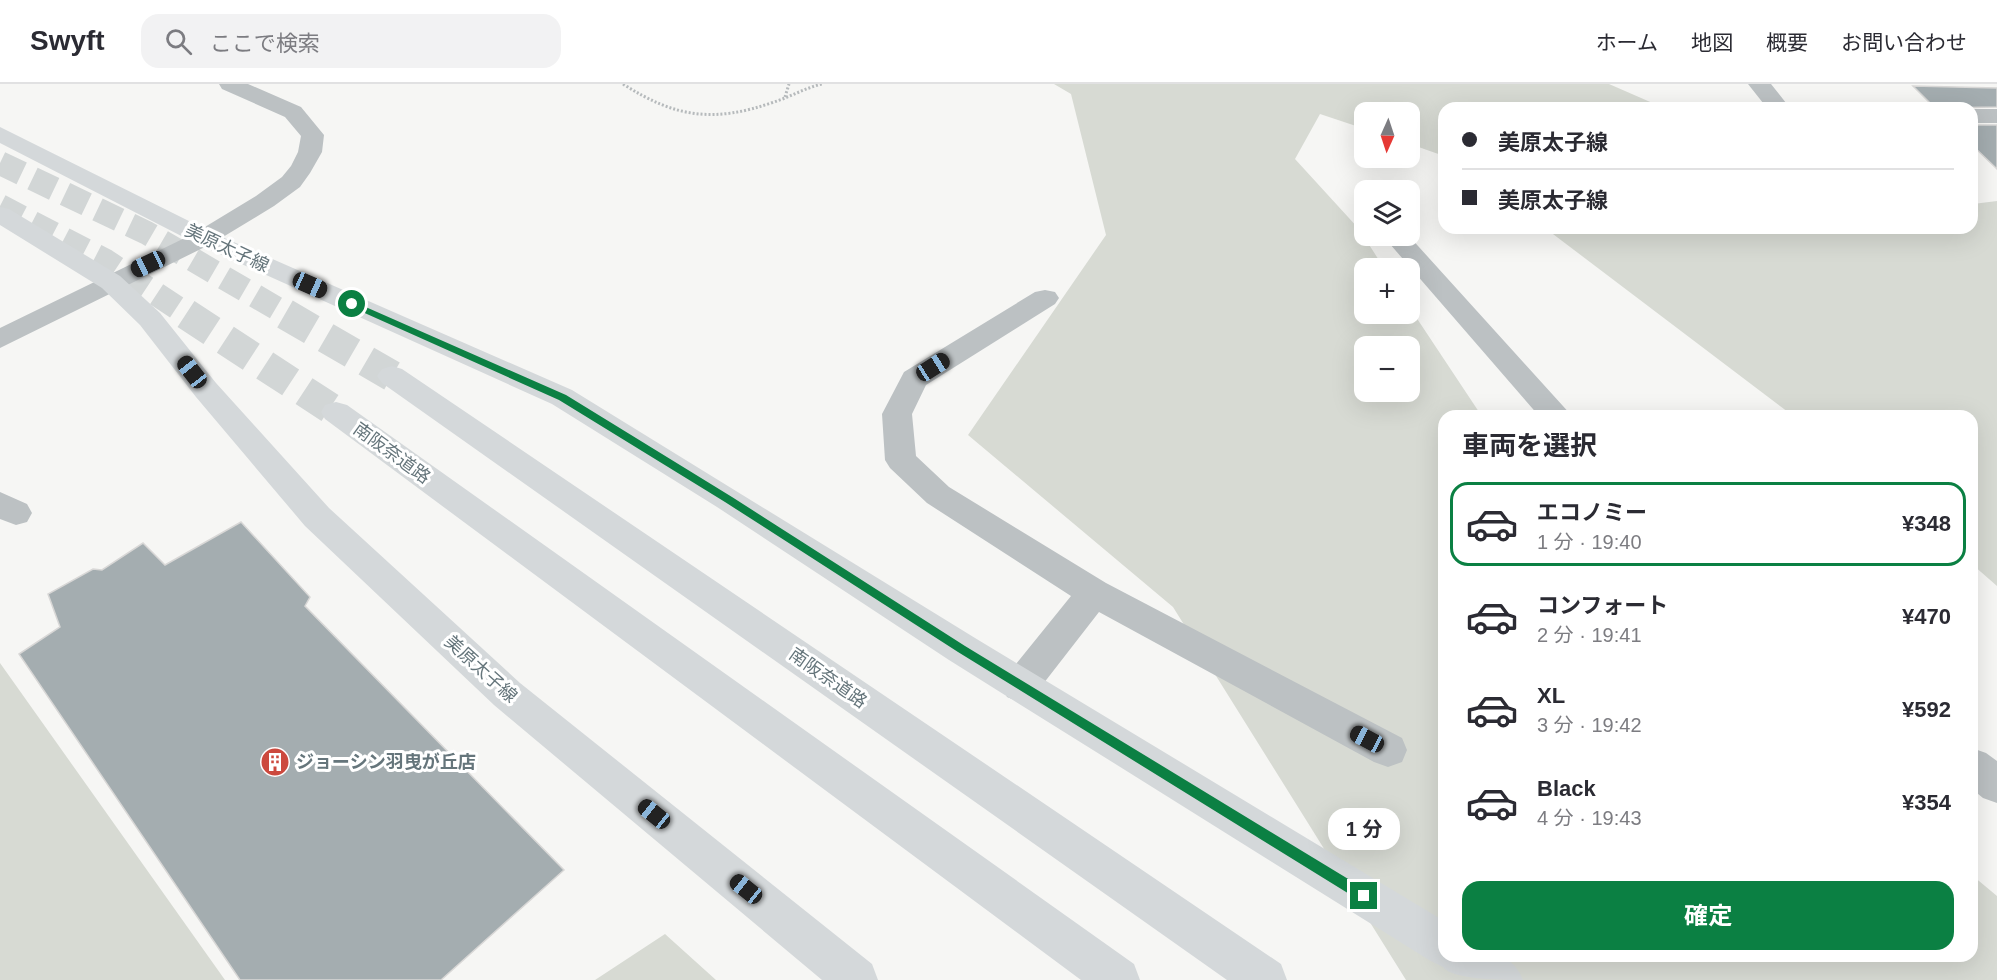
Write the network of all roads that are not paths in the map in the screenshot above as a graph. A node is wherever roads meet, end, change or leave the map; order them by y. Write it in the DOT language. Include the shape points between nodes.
graph roads {
  1 [pos="230,84"];
  2 [pos="1759,84"];
  3 [pos="1774,102"];
  4 [pos="1978,116"];
  5 [pos="1997,116"];
  6 [pos="0,134"];
  7 [pos="0,214"];
  8 [pos="204,238"];
  9 [pos="1404,246"];
  10 [pos="111,282"];
  11 [pos="1045,298"];
  12 [pos="0,339"];
  13 [pos="392,376"];
  14 [pos="1552,410"];
  15 [pos="336,412"];
  16 [pos="1094,593"];
  17 [pos="1020,686"];
  18 [pos="1388,750"];
  19 [pos="1978,770"];
  20 [pos="1997,785"];
  21 [pos="1438,941"];
  22 [pos="1471,962"];
  23 [pos="856,980"];
  24 [pos="1118,980"];
  25 [pos="1265,980"];
  26 [pos="1501,980"];
  1 -- 8 [label="street" via="293,112 313,135 310,152 291,182"];
  2 -- 3 [label="street"];
  4 -- 5 [label="street"];
  6 -- 8 [label="main road, 美原太子線"];
  7 -- 10 [label="main road, 美原太子線"];
  8 -- 10 [label="street"];
  8 -- 17 [label="main road, 美原太子線" via="562,398"];
  9 -- 14 [label="street"];
  10 -- 12 [label="street"];
  10 -- 23 [label="main road, 美原太子線" via="150,319 317,517 507,694"];
  11 -- 16 [label="street" via="914,379 897,414 901,460 938,495"];
  13 -- 25 [label="main road, 南阪奈道路"];
  15 -- 24 [label="main road, 南阪奈道路"];
  16 -- 17 [label="street"];
  16 -- 18 [label="street"];
  17 -- 21 [label="main road, 美原太子線"];
  19 -- 20 [label="street"];
  22 -- 26 [label="main road"];
}
